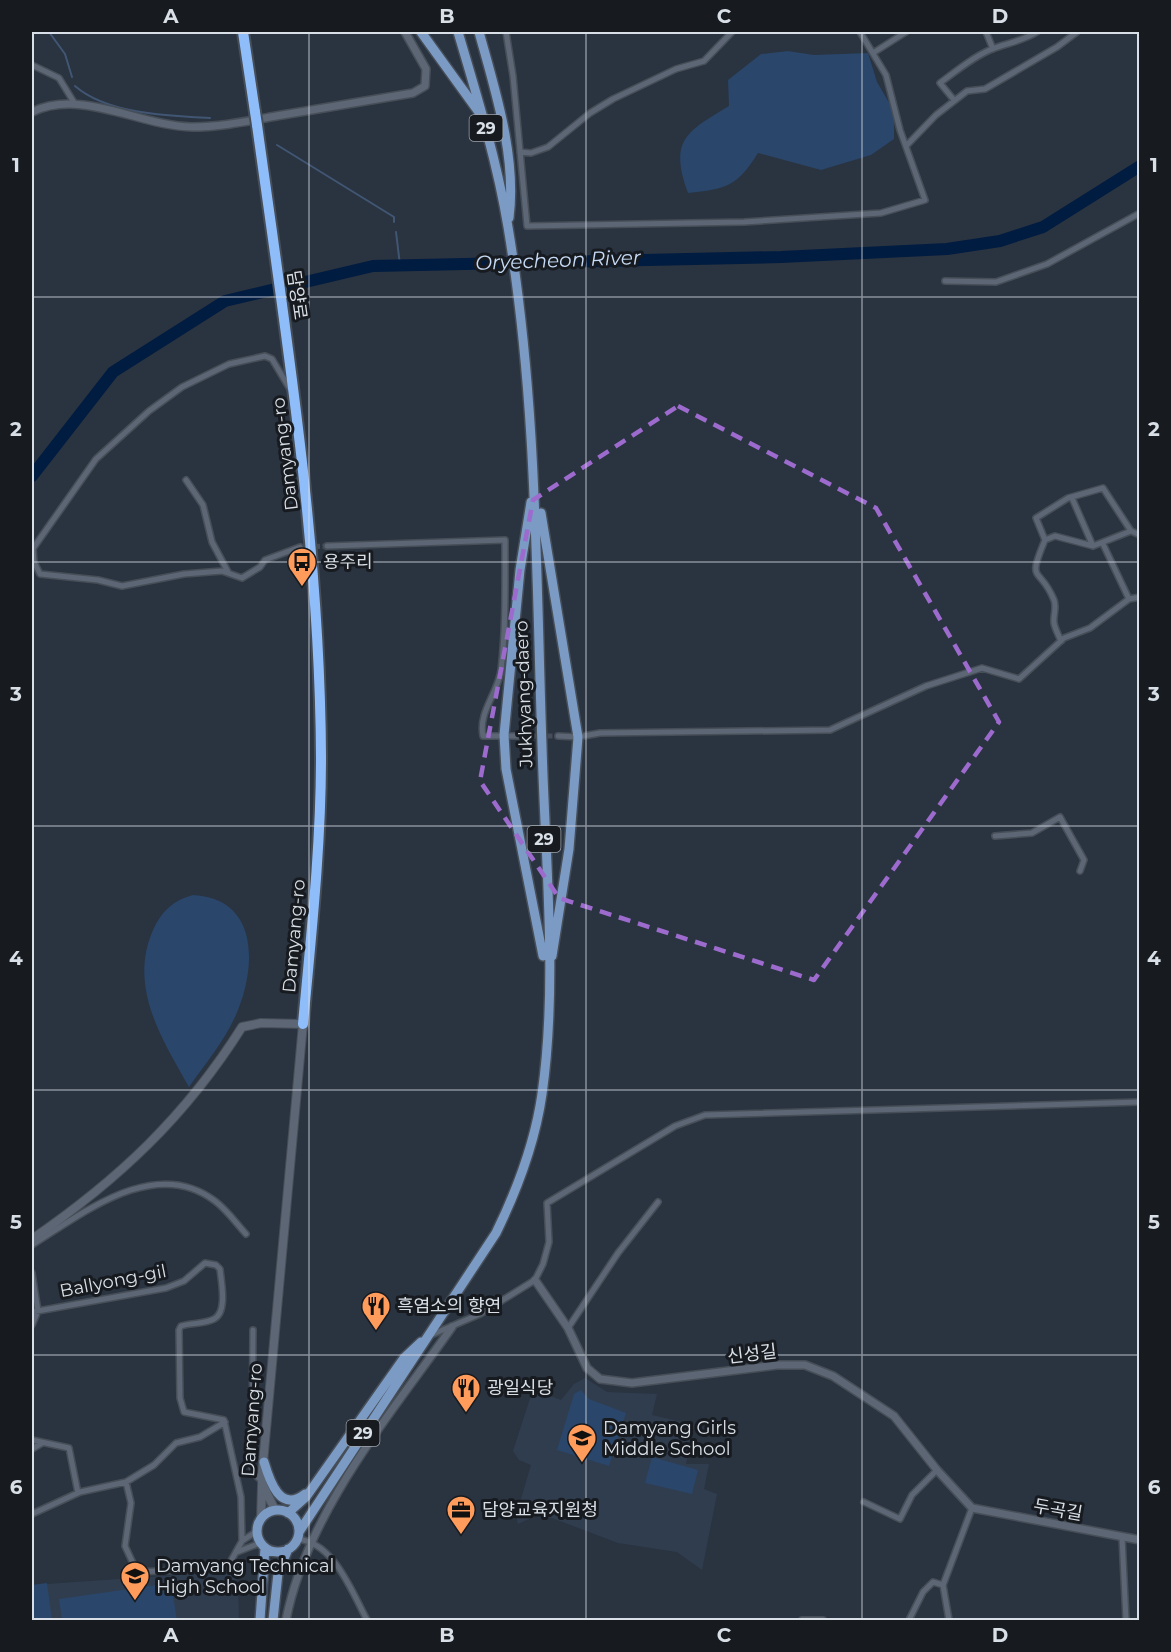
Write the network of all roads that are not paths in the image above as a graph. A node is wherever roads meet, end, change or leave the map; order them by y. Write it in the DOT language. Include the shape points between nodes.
graph roads {
  1 [pos="243,32"];
  2 [pos="405,32"];
  3 [pos="421,32"];
  4 [pos="458,32"];
  5 [pos="479,32"];
  6 [pos="506,32"];
  7 [pos="732,32"];
  8 [pos="860,32"];
  9 [pos="906,32"];
  10 [pos="986,32"];
  11 [pos="1037,32"];
  12 [pos="1077,32"];
  13 [pos="993,49"];
  14 [pos="873,53"];
  15 [pos="32,65"];
  16 [pos="954,100"];
  17 [pos="75,104"];
  18 [pos="32,112"];
  19 [pos="485,121"];
  20 [pos="907,145"];
  21 [pos="520,152"];
  22 [pos="1140,213"];
  23 [pos="508,226"];
  24 [pos="945,281"];
  25 [pos="290,360"];
  26 [pos="294,396"];
  27 [pos="535,479"];
  28 [pos="186,480"];
  29 [pos="1072,498"];
  30 [pos="1131,531"];
  31 [pos="1140,535"];
  32 [pos="1045,540"];
  33 [pos="1103,544"];
  34 [pos="327,546"];
  35 [pos="1093,546"];
  36 [pos="300,547"];
  37 [pos="32,549"];
  38 [pos="228,572"];
  39 [pos="1140,597"];
  40 [pos="1129,599"];
  41 [pos="1062,641"];
  42 [pos="504,735"];
  43 [pos="525,736"];
  44 [pos="558,736"];
  45 [pos="578,737"];
  46 [pos="994,836"];
  47 [pos="1080,871"];
  48 [pos="548,979"];
  49 [pos="303,1024"];
  50 [pos="1140,1102"];
  51 [pos="658,1202"];
  52 [pos="246,1234"];
  53 [pos="32,1239"];
  54 [pos="32,1245"];
  55 [pos="32,1273"];
  56 [pos="534,1280"];
  57 [pos="35,1312"];
  58 [pos="32,1325"];
  59 [pos="453,1327"];
  60 [pos="568,1328"];
  61 [pos="253,1330"];
  62 [pos="430,1335"];
  63 [pos="225,1422"];
  64 [pos="32,1440"];
  65 [pos="42,1443"];
  66 [pos="32,1449"];
  67 [pos="264,1462"];
  68 [pos="936,1470"];
  69 [pos="126,1482"];
  70 [pos="262,1482"];
  71 [pos="316,1484"];
  72 [pos="78,1493"];
  73 [pos="864,1502"];
  74 [pos="972,1508"];
  75 [pos="275,1510"];
  76 [pos="288,1513"];
  77 [pos="32,1514"];
  78 [pos="261,1519"];
  79 [pos="256,1531"];
  80 [pos="298,1535"];
  81 [pos="1122,1537"];
  82 [pos="242,1540"];
  83 [pos="1140,1540"];
  84 [pos="312,1542"];
  85 [pos="263,1546"];
  86 [pos="288,1550"];
  87 [pos="237,1552"];
  88 [pos="943,1585"];
  89 [pos="260,1620"];
  90 [pos="273,1620"];
  91 [pos="286,1620"];
  92 [pos="366,1620"];
  93 [pos="802,1620"];
  94 [pos="823,1620"];
  95 [pos="909,1620"];
  96 [pos="949,1620"];
  97 [pos="1126,1620"];
  1 -- 25 [label="highway, 담양로, bridge"];
  2 -- 17 [label="street" via="428,75 425,86 412,93 238,123 191,127"];
  3 -- 19 [label="main road"];
  4 -- 19 [label="main road, Jukhyang-daero / 29"];
  5 -- 23 [label="main road" via="507,153 511,201"];
  6 -- 21 [label="street"];
  7 -- 21 [label="street" via="704,61 676,69 613,99 548,147"];
  8 -- 14 [label="street"];
  9 -- 14 [label="street"];
  10 -- 13 [label="street"];
  11 -- 13 [label="street"];
  12 -- 16 [label="street" via="985,88"];
  13 -- 16 [label="street" via="940,83"];
  14 -- 20 [label="street" via="886,75"];
  15 -- 17 [label="street" via="59,78"];
  16 -- 20 [label="street"];
  17 -- 18 [label="street" via="51,105"];
  19 -- 23 [label="main road, Jukhyang-daero / 29"];
  20 -- 21 [label="street" via="925,200 880,213 744,222 583,225 527,226"];
  22 -- 24 [label="street" via="1047,264 996,282"];
  23 -- 27 [label="main road, Jukhyang-daero / 29" via="521,316"];
  25 -- 26 [label="highway, Damyang-ro"];
  26 -- 37 [label="street" via="272,359 265,356 229,364 182,387 96,459"];
  26 -- 49 [label="highway, Damyang-ro" via="314,571 321,759"];
  27 -- 42 [label="main road" via="520,570"];
  27 -- 45 [label="main road"];
  27 -- 48 [label="main road, Jukhyang-daero / 29"];
  28 -- 38 [label="street" via="203,505 212,542"];
  29 -- 30 [label="street" via="1103,488"];
  29 -- 32 [label="street" via="1036,518"];
  29 -- 35 [label="street"];
  30 -- 31 [label="street"];
  30 -- 33 [label="street"];
  32 -- 35 [label="street" via="1055,536"];
  32 -- 41 [label="street" via="1034,570 1053,598 1054,622"];
  33 -- 35 [label="street"];
  33 -- 40 [label="street"];
  34 -- 42 [label="street" via="506,540 501,671 482,724 483,736"];
  36 -- 38 [label="street" via="265,560 242,578"];
  37 -- 38 [label="street" via="40,574 122,586 184,574"];
  39 -- 40 [label="street"];
  40 -- 41 [label="street" via="1090,628"];
  41 -- 45 [label="street" via="1019,679 982,668 926,686 830,730 600,733"];
  42 -- 43 [label="street"];
  42 -- 48 [label="main road" via="506,769"];
  44 -- 45 [label="street"];
  45 -- 48 [label="main road" via="569,849"];
  46 -- 47 [label="street" via="1032,833 1060,817 1084,860"];
  48 -- 62 [label="main road, Jukhyang-daero / 29" via="541,1097 522,1171 496,1233"];
  49 -- 53 [label="main road" via="261,1023 242,1027 207,1080 171,1124 102,1188"];
  49 -- 67 [label="main road, Damyang-ro"];
  50 -- 56 [label="street" via="705,1115 675,1126 547,1203 549,1242"];
  51 -- 60 [label="street"];
  52 -- 54 [label="street" via="213,1200 195,1190 161,1184 109,1198"];
  55 -- 57 [label="street"];
  56 -- 59 [label="street"];
  56 -- 60 [label="street, 신성길"];
  57 -- 58 [label="street, Ballyong-gil"];
  57 -- 63 [label="street, Ballyong-gil" via="166,1288 184,1281 205,1263 216,1265 220,1269 222,1303 218,1314 214,1319 181,1326 179,1330 180,1398 184,1412"];
  59 -- 62 [label="street"];
  59 -- 84 [label="street" via="357,1461"];
  60 -- 68 [label="street, 신성길" via="587,1368 600,1379 613,1382 670,1380 795,1364 819,1369 894,1416"];
  61 -- 70 [label="street" via="252,1467"];
  62 -- 71 [label="main road, Jukhyang-daero / 29" via="404,1358"];
  62 -- 80 [label="main road, Jukhyang-daero / 29"];
  63 -- 69 [label="street" via="201,1437 176,1443 154,1465"];
  63 -- 82 [label="street" via="241,1497"];
  64 -- 65 [label="street"];
  65 -- 66 [label="street"];
  65 -- 72 [label="street" via="69,1448"];
  67 -- 70 [label="main road, Damyang-ro"];
  67 -- 71 [label="main road" via="273,1487 282,1498 298,1498"];
  68 -- 73 [label="street" via="912,1496 900,1519"];
  68 -- 74 [label="street, 신성길"];
  69 -- 72 [label="street"];
  69 -- 87 [label="street" via="131,1503 125,1546 137,1572 227,1568"];
  70 -- 75 [label="main road, Damyang-ro"];
  70 -- 78 [label="main road"];
  71 -- 76 [label="main road, Jukhyang-daero / 29"];
  72 -- 77 [label="street"];
  74 -- 81 [label="street, 두곡길"];
  74 -- 88 [label="street"];
  75 -- 76 [label="main road"];
  75 -- 78 [label="main road"];
  76 -- 80 [label="main road" via="298,1524"];
  78 -- 79 [label="main road"];
  79 -- 82 [label="street"];
  79 -- 85 [label="main road"];
  80 -- 84 [label="street"];
  80 -- 86 [label="main road"];
  81 -- 83 [label="street, 두곡길"];
  81 -- 97 [label="street"];
  82 -- 87 [label="street"];
  84 -- 91 [label="street"];
  84 -- 92 [label="street" via="334,1562"];
  85 -- 86 [label="main road" via="276,1552"];
  85 -- 87 [label="street"];
  85 -- 89 [label="main road"];
  86 -- 90 [label="main road" via="278,1574"];
  88 -- 95 [label="street" via="933,1582 923,1592"];
  88 -- 96 [label="street"];
  93 -- 94 [label="street"];
}
